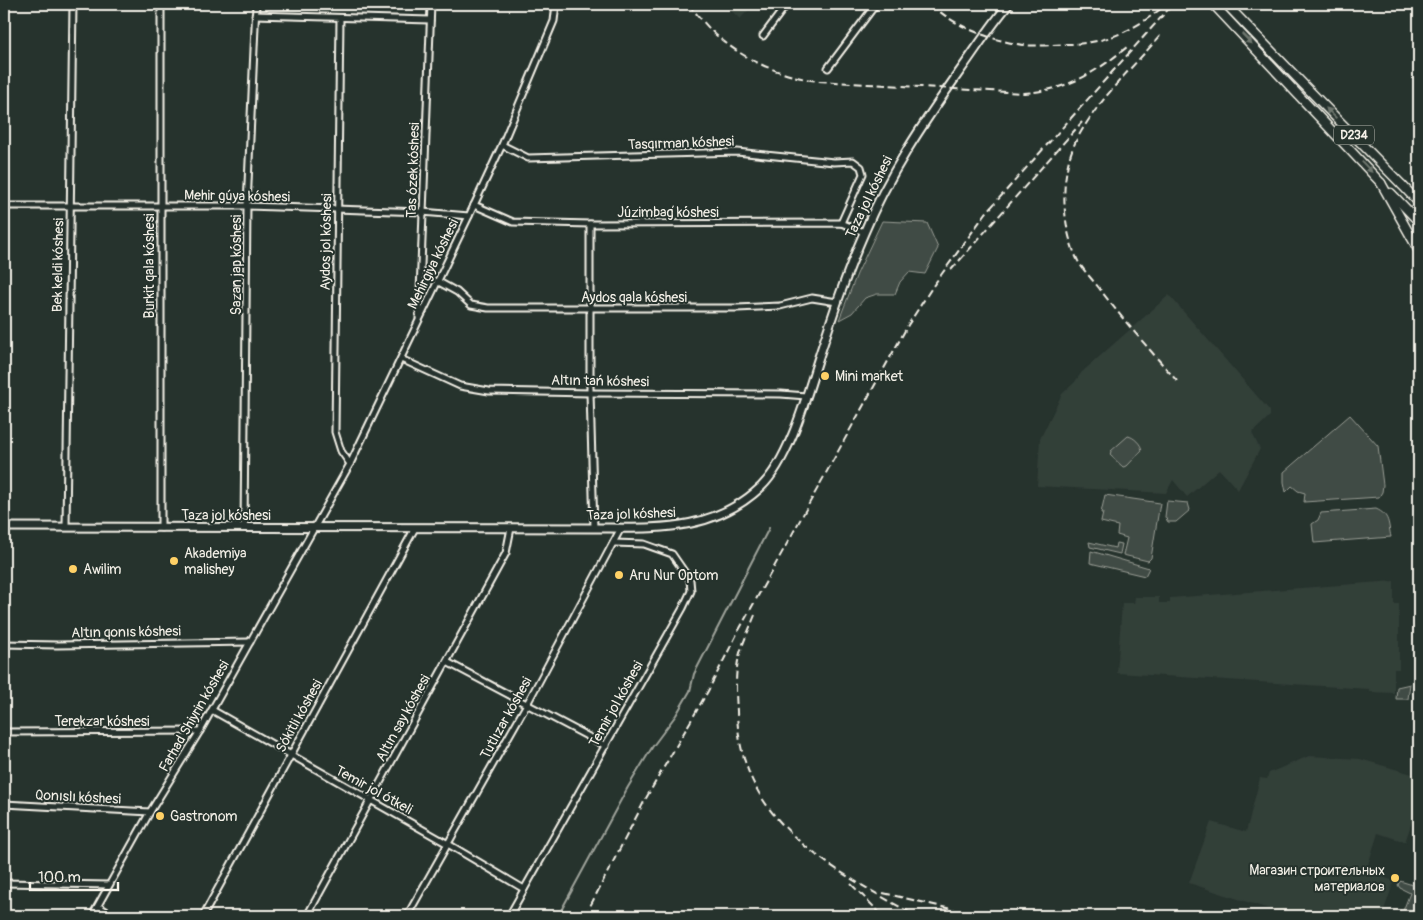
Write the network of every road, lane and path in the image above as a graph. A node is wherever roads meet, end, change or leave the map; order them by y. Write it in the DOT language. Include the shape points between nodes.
graph roads {
  1 [pos="73,4"];
  2 [pos="161,4"];
  3 [pos="256,4"];
  4 [pos="431,4"];
  5 [pos="556,4"];
  6 [pos="787,4"];
  7 [pos="876,4"];
  8 [pos="1008,4"];
  9 [pos="1213,4"];
  10 [pos="1226,4"];
  11 [pos="256,15"];
  12 [pos="340,18"];
  13 [pos="430,20"];
  14 [pos="762,36"];
  15 [pos="828,68"];
  16 [pos="502,145"];
  17 [pos="1382,183"];
  18 [pos="1402,185"];
  19 [pos="1419,194"];
  20 [pos="1419,202"];
  21 [pos="474,205"];
  22 [pos="4,206"];
  23 [pos="161,206"];
  24 [pos="247,206"];
  25 [pos="70,207"];
  26 [pos="338,208"];
  27 [pos="422,212"];
  28 [pos="469,216"];
  29 [pos="1419,222"];
  30 [pos="841,223"];
  31 [pos="590,224"];
  32 [pos="864,232"];
  33 [pos="1419,250"];
  34 [pos="437,281"];
  35 [pos="837,302"];
  36 [pos="590,308"];
  37 [pos="419,321"];
  38 [pos="401,359"];
  39 [pos="590,393"];
  40 [pos="806,396"];
  41 [pos="350,464"];
  42 [pos="4,527"];
  43 [pos="66,527"];
  44 [pos="314,527"];
  45 [pos="160,528"];
  46 [pos="244,528"];
  47 [pos="415,528"];
  48 [pos="511,528"];
  49 [pos="594,528"];
  50 [pos="620,528"];
  51 [pos="614,543"];
  52 [pos="250,642"];
  53 [pos="4,644"];
  54 [pos="447,662"];
  55 [pos="527,704"];
  56 [pos="212,710"];
  57 [pos="200,731"];
  58 [pos="4,732"];
  59 [pos="606,746"];
  60 [pos="290,755"];
  61 [pos="370,801"];
  62 [pos="4,804"];
  63 [pos="150,812"];
  64 [pos="448,844"];
  65 [pos="4,883"];
  66 [pos="109,884"];
  67 [pos="524,889"];
  68 [pos="98,906"];
  69 [pos="92,916"];
  70 [pos="114,916"];
  71 [pos="203,916"];
  72 [pos="307,916"];
  73 [pos="407,916"];
  74 [pos="509,916"];
  1 -- 25 [label="street, Bek keldi kóshesi"];
  2 -- 23 [label="street, Burkit qala kóshesi"];
  3 -- 11 [label="street, Sazan jap kóshesi"];
  4 -- 13 [label="street, Tas ózek kóshesi"];
  5 -- 16 [label="street, Mehirgiya kóshesi" via="554,21"];
  6 -- 14 [label="street"];
  7 -- 15 [label="street"];
  8 -- 32 [label="main road, Taza jol kóshesi" via="897,166"];
  9 -- 17 [label="main road, D234, one-way"];
  18 -- 10 [label="main road, D234, one-way"];
  11 -- 12 [label="street"];
  11 -- 24 [label="street, Sazan jap kóshesi"];
  12 -- 13 [label="street"];
  12 -- 26 [label="street, Aydos jol kóshesi"];
  13 -- 27 [label="street, Tas ózek kóshesi"];
  16 -- 21 [label="street, Mehirgiya kóshesi"];
  16 -- 30 [label="street, Tasqırman kóshesi" via="528,158 738,152 853,161 862,168 863,174"];
  17 -- 29 [label="main road"];
  17 -- 33 [label="main road"];
  18 -- 19 [label="main road"];
  18 -- 20 [label="main road"];
  21 -- 28 [label="street, Mehirgiya kóshesi"];
  21 -- 31 [label="street, Júzimbaǵ kóshesi" via="512,222"];
  22 -- 25 [label="street, Mehir gúyа kóshesi"];
  23 -- 24 [label="street, Mehir gúyа kóshesi"];
  23 -- 25 [label="street, Mehir gúyа kóshesi"];
  23 -- 45 [label="street, Burkit qala kóshesi"];
  24 -- 26 [label="street, Mehir gúyа kóshesi"];
  24 -- 46 [label="street, Sazan jap kóshesi"];
  25 -- 43 [label="street, Bek keldi kóshesi"];
  26 -- 27 [label="street, Mehir gúyа kóshesi"];
  26 -- 41 [label="street, Aydos jol kóshesi" via="335,432 341,451"];
  27 -- 28 [label="street, Mehir gúyа kóshesi"];
  27 -- 37 [label="street, Tas ózek kóshesi"];
  28 -- 34 [label="street, Mehirgiya kóshesi"];
  30 -- 31 [label="street, Júzimbaǵ kóshesi"];
  30 -- 32 [label="street, Júzimbaǵ kóshesi"];
  31 -- 36 [label="street"];
  32 -- 35 [label="main road, Taza jol kóshesi"];
  34 -- 36 [label="street, Aydos qala kóshesi" via="457,292 471,305 488,308"];
  34 -- 37 [label="street, Mehirgiya kóshesi"];
  35 -- 36 [label="street, Aydos qala kóshesi" via="812,298 780,306 746,308"];
  35 -- 40 [label="main road, Taza jol kóshesi"];
  36 -- 39 [label="street"];
  37 -- 38 [label="street, Mehirgiya kóshesi"];
  38 -- 39 [label="street, Altın tań kóshesi" via="460,386"];
  38 -- 41 [label="street, Mehirgiya kóshesi"];
  39 -- 40 [label="street, Altın tań kóshesi"];
  39 -- 49 [label="street"];
  40 -- 50 [label="main road, Taza jol kóshesi" via="777,465 762,486 736,506 708,520 675,527"];
  41 -- 44 [label="street, Mehirgiya kóshesi"];
  42 -- 43 [label="main road, Taza jol kóshesi"];
  43 -- 45 [label="main road, Taza jol kóshesi"];
  44 -- 46 [label="main road, Taza jol kóshesi"];
  44 -- 47 [label="main road, Taza jol kóshesi"];
  44 -- 52 [label="street, Farhad Shiyrin kóshesi"];
  45 -- 46 [label="main road, Taza jol kóshesi"];
  47 -- 48 [label="main road, Taza jol kóshesi"];
  47 -- 60 [label="street, Sókitli kóshesi"];
  48 -- 49 [label="main road, Taza jol kóshesi"];
  48 -- 54 [label="street, Altın say kóshesi" via="506,553"];
  49 -- 50 [label="main road, Taza jol kóshesi"];
  50 -- 51 [label="street, Tutlızar kóshesi"];
  51 -- 55 [label="street, Tutlızar kóshesi"];
  51 -- 59 [label="street, Temir jol kóshesi" via="644,544 672,554 690,580 691,590"];
  52 -- 53 [label="street, Altın qonıs kóshesi"];
  52 -- 56 [label="street, Farhad Shiyrin kóshesi"];
  54 -- 55 [label="street"];
  54 -- 61 [label="street, Altın say kóshesi"];
  55 -- 59 [label="street"];
  55 -- 64 [label="street, Tutlızar kóshesi"];
  56 -- 57 [label="street, Farhad Shiyrin kóshesi"];
  56 -- 60 [label="street, Temir jol ótkeli"];
  57 -- 58 [label="street, Terekzar kóshesi"];
  57 -- 63 [label="street, Farhad Shiyrin kóshesi"];
  59 -- 67 [label="street, Temir jol kóshesi"];
  60 -- 61 [label="street, Temir jol ótkeli"];
  60 -- 71 [label="street, Sókitli kóshesi"];
  61 -- 64 [label="street, Temir jol ótkeli"];
  61 -- 72 [label="street, Altın say kóshesi"];
  62 -- 63 [label="street, Qonıslı kóshesi"];
  63 -- 66 [label="street, Farhad Shiyrin kóshesi"];
  64 -- 67 [label="street, Temir jol ótkeli"];
  64 -- 73 [label="street, Tutlızar kóshesi"];
  65 -- 66 [label="street"];
  66 -- 68 [label="street, Farhad Shiyrin kóshesi"];
  67 -- 74 [label="street, Temir jol kóshesi"];
  68 -- 69 [label="street, Farhad Shiyrin kóshesi"];
  68 -- 70 [label="street"];
}
